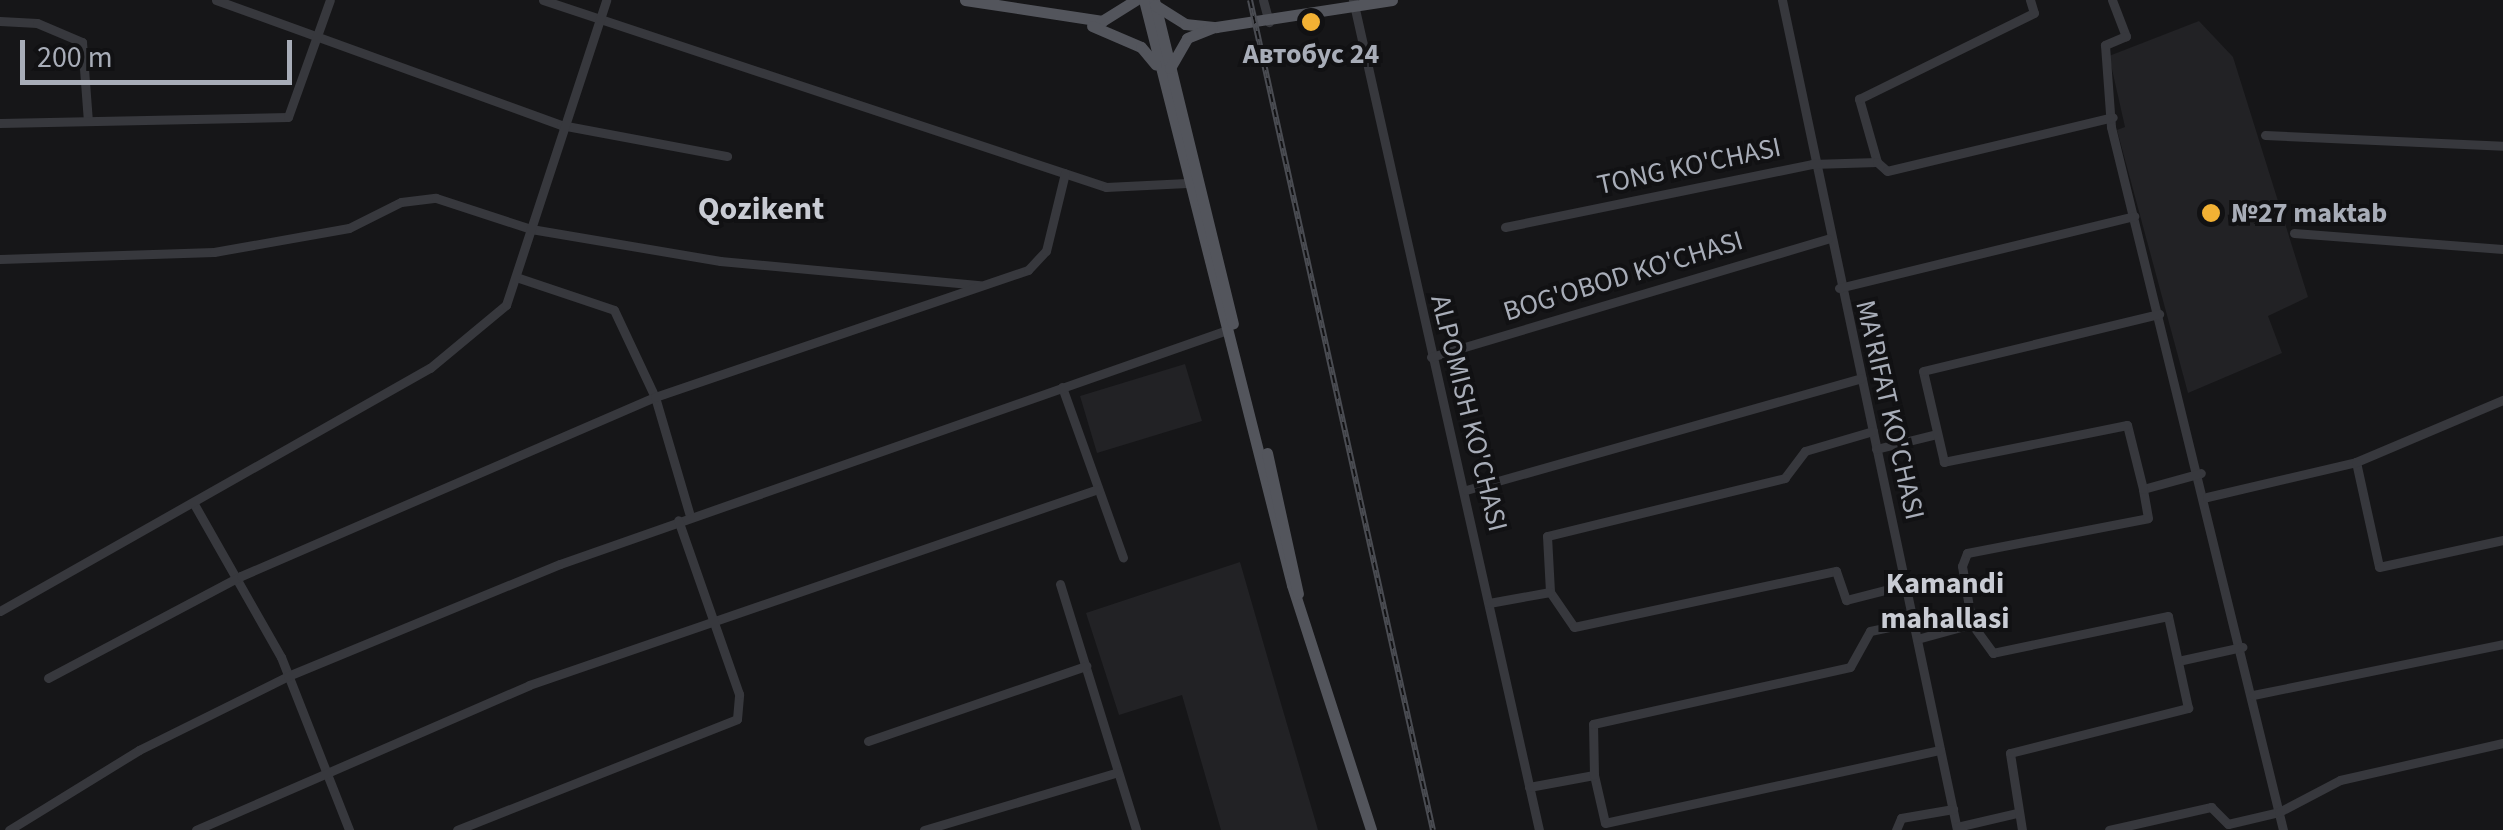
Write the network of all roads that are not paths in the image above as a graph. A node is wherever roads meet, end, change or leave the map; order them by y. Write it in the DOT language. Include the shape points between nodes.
graph roads {
  1 [pos="216,0"];
  2 [pos="330,0"];
  3 [pos="543,0"];
  4 [pos="606,0"];
  5 [pos="966,0"];
  6 [pos="1136,0"];
  7 [pos="1264,0"];
  8 [pos="1392,0"];
  9 [pos="1782,0"];
  10 [pos="2030,0"];
  11 [pos="2112,0"];
  12 [pos="1151,2"];
  13 [pos="1354,4"];
  14 [pos="1054,16"];
  15 [pos="598,18"];
  16 [pos="0,21"];
  17 [pos="1269,22"];
  18 [pos="1216,27"];
  19 [pos="318,36"];
  20 [pos="1165,69"];
  21 [pos="2113,117"];
  22 [pos="88,121"];
  23 [pos="0,123"];
  24 [pos="561,125"];
  25 [pos="2265,135"];
  26 [pos="2503,146"];
  27 [pos="726,156"];
  28 [pos="1876,162"];
  29 [pos="1812,164"];
  30 [pos="1065,173"];
  31 [pos="1187,183"];
  32 [pos="2134,216"];
  33 [pos="1506,227"];
  34 [pos="532,229"];
  35 [pos="2294,233"];
  36 [pos="1828,239"];
  37 [pos="2503,249"];
  38 [pos="0,259"];
  39 [pos="516,277"];
  40 [pos="984,286"];
  41 [pos="1839,288"];
  42 [pos="2159,314"];
  43 [pos="1227,330"];
  44 [pos="1431,357"];
  45 [pos="1861,378"];
  46 [pos="1062,387"];
  47 [pos="656,397"];
  48 [pos="2503,400"];
  49 [pos="1872,430"];
  50 [pos="1933,435"];
  51 [pos="1876,449"];
  52 [pos="2356,462"];
  53 [pos="2201,473"];
  54 [pos="2142,489"];
  55 [pos="1098,490"];
  56 [pos="1466,490"];
  57 [pos="2207,498"];
  58 [pos="194,504"];
  59 [pos="690,516"];
  60 [pos="678,520"];
  61 [pos="2503,540"];
  62 [pos="1123,557"];
  63 [pos="241,576"];
  64 [pos="1060,584"];
  65 [pos="1905,585"];
  66 [pos="1550,592"];
  67 [pos="1298,594"];
  68 [pos="1490,603"];
  69 [pos="0,611"];
  70 [pos="714,622"];
  71 [pos="1912,622"];
  72 [pos="1972,624"];
  73 [pos="1916,638"];
  74 [pos="2503,644"];
  75 [pos="2242,647"];
  76 [pos="2178,661"];
  77 [pos="1086,666"];
  78 [pos="288,676"];
  79 [pos="48,678"];
  80 [pos="2253,694"];
  81 [pos="868,740"];
  82 [pos="2503,743"];
  83 [pos="1940,750"];
  84 [pos="1118,772"];
  85 [pos="328,774"];
  86 [pos="1594,775"];
  87 [pos="1529,787"];
  88 [pos="1953,809"];
  89 [pos="2280,812"];
  90 [pos="2017,813"];
  91 [pos="1957,829"];
  92 [pos="9,830"];
  93 [pos="196,830"];
  94 [pos="349,830"];
  95 [pos="457,830"];
  96 [pos="924,830"];
  97 [pos="1136,830"];
  98 [pos="1371,830"];
  99 [pos="1539,830"];
  100 [pos="1896,830"];
  101 [pos="2022,830"];
  102 [pos="2109,830"];
  103 [pos="2283,830"];
  1 -- 19 [label="street"];
  2 -- 19 [label="street"];
  3 -- 15 [label="street"];
  4 -- 15 [label="street"];
  5 -- 14 [label="main road"];
  6 -- 14 [label="main road" via="1102,21"];
  7 -- 17 [label="street"];
  8 -- 13 [label="main road"];
  9 -- 29 [label="street, MA'RIFAT KO'CHASI"];
  10 -- 28 [label="street" via="2034,13 1860,99"];
  11 -- 21 [label="street" via="2126,36 2105,45"];
  12 -- 18 [label="main road" via="1185,24"];
  12 -- 20 [label="main road"];
  13 -- 17 [label="main road"];
  13 -- 44 [label="street, ALPOMISH KO'CHASI"];
  14 -- 20 [label="main road" via="1114,32"];
  15 -- 24 [label="street"];
  15 -- 30 [label="street"];
  16 -- 22 [label="street" via="37,23 82,42"];
  17 -- 18 [label="main road"];
  18 -- 20 [label="main road" via="1187,38"];
  19 -- 22 [label="street" via="288,117"];
  19 -- 24 [label="street"];
  20 -- 31 [label="main road"];
  20 -- 67 [label="main road"];
  21 -- 28 [label="street, TONG KO'CHASI" via="1887,171"];
  21 -- 32 [label="street"];
  22 -- 23 [label="street"];
  24 -- 27 [label="street"];
  24 -- 34 [label="street"];
  25 -- 26 [label="street"];
  28 -- 29 [label="street, TONG KO'CHASI"];
  29 -- 33 [label="street, TONG KO'CHASI"];
  29 -- 36 [label="street, MA'RIFAT KO'CHASI"];
  30 -- 31 [label="street" via="1106,186"];
  30 -- 40 [label="street" via="1046,251 1028,270"];
  31 -- 43 [label="main road"];
  32 -- 41 [label="street"];
  32 -- 42 [label="street"];
  34 -- 38 [label="street" via="436,198 402,202 350,228 214,252"];
  34 -- 39 [label="street"];
  34 -- 40 [label="street" via="720,261"];
  35 -- 37 [label="street"];
  36 -- 41 [label="street, MA'RIFAT KO'CHASI"];
  36 -- 44 [label="street, BOG'OBOD KO'CHASI"];
  39 -- 47 [label="street" via="614,310"];
  39 -- 58 [label="street" via="506,305 430,368"];
  40 -- 47 [label="street"];
  41 -- 45 [label="street, MA'RIFAT KO'CHASI"];
  42 -- 50 [label="street" via="1935,364 1924,371"];
  42 -- 53 [label="street"];
  43 -- 46 [label="street"];
  43 -- 67 [label="main road"];
  44 -- 56 [label="street, ALPOMISH KO'CHASI"];
  45 -- 49 [label="street, MA'RIFAT KO'CHASI"];
  45 -- 56 [label="street"];
  46 -- 55 [label="street"];
  46 -- 59 [label="street"];
  47 -- 59 [label="street"];
  47 -- 63 [label="street"];
  48 -- 52 [label="street"];
  49 -- 51 [label="street, MA'RIFAT KO'CHASI"];
  49 -- 66 [label="street" via="1805,452 1784,478 1546,536"];
  50 -- 51 [label="street"];
  50 -- 54 [label="street" via="1944,462 2127,426"];
  51 -- 65 [label="street, MA'RIFAT KO'CHASI"];
  52 -- 57 [label="street"];
  52 -- 61 [label="street" via="2379,567"];
  53 -- 54 [label="street"];
  53 -- 57 [label="street"];
  54 -- 72 [label="street" via="2148,518 1967,553"];
  55 -- 62 [label="street"];
  55 -- 70 [label="street"];
  56 -- 68 [label="street, ALPOMISH KO'CHASI"];
  57 -- 75 [label="street"];
  58 -- 63 [label="street"];
  58 -- 69 [label="street"];
  59 -- 60 [label="street"];
  60 -- 70 [label="street"];
  60 -- 78 [label="street"];
  63 -- 78 [label="street"];
  63 -- 79 [label="street"];
  64 -- 77 [label="street"];
  65 -- 66 [label="street" via="1846,600 1836,571 1574,628"];
  65 -- 71 [label="street, MA'RIFAT KO'CHASI"];
  66 -- 68 [label="street"];
  67 -- 98 [label="main road"];
  68 -- 87 [label="street, ALPOMISH KO'CHASI"];
  70 -- 85 [label="street" via="530,686"];
  70 -- 95 [label="street" via="739,694 737,719"];
  71 -- 73 [label="street, MA'RIFAT KO'CHASI"];
  71 -- 86 [label="street" via="1870,632 1850,667 1594,724"];
  72 -- 73 [label="street"];
  72 -- 76 [label="street" via="1992,653 2168,616"];
  73 -- 83 [label="street, MA'RIFAT KO'CHASI"];
  74 -- 80 [label="street"];
  75 -- 76 [label="street"];
  75 -- 80 [label="street"];
  76 -- 90 [label="street" via="2188,708 2010,753"];
  77 -- 81 [label="street"];
  77 -- 84 [label="street"];
  78 -- 85 [label="street"];
  78 -- 92 [label="street" via="139,750"];
  80 -- 89 [label="street"];
  82 -- 89 [label="street" via="2340,780"];
  83 -- 86 [label="street" via="1605,823"];
  83 -- 88 [label="street, MA'RIFAT KO'CHASI"];
  84 -- 96 [label="street"];
  84 -- 97 [label="street"];
  85 -- 93 [label="street"];
  85 -- 94 [label="street"];
  86 -- 87 [label="street"];
  87 -- 99 [label="street, ALPOMISH KO'CHASI"];
  88 -- 91 [label="street, MA'RIFAT KO'CHASI"];
  88 -- 100 [label="street" via="1901,818"];
  89 -- 102 [label="street" via="2228,824 2211,807"];
  89 -- 103 [label="street"];
  90 -- 91 [label="street"];
  90 -- 101 [label="street"];
}
